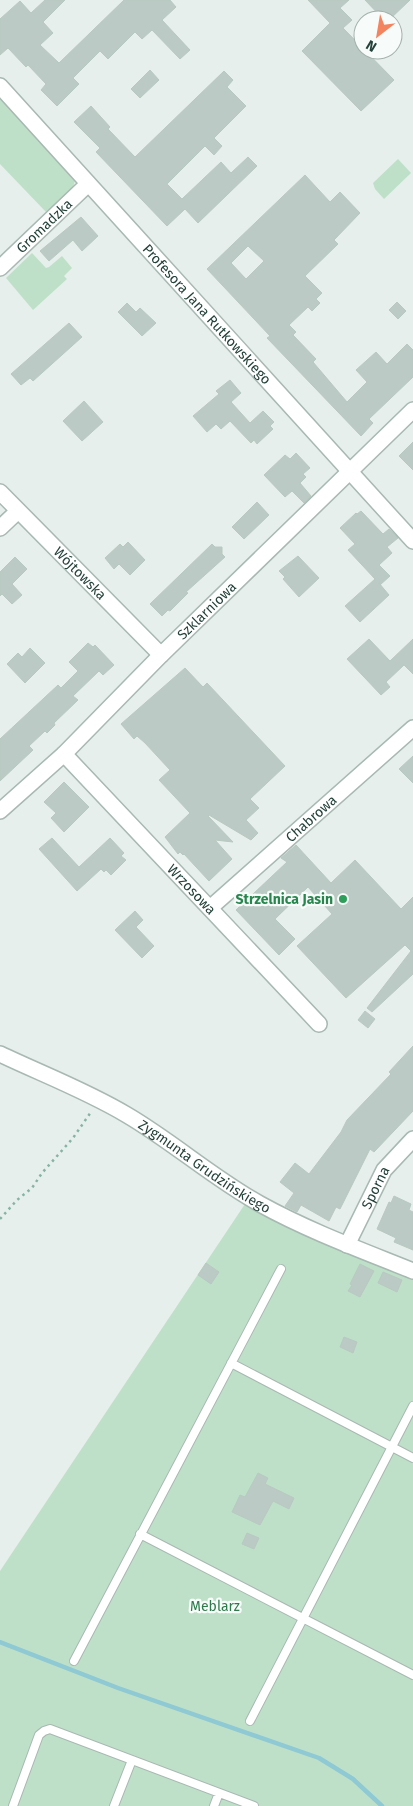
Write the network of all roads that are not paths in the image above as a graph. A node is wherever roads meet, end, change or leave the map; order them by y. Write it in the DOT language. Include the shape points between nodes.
graph roads {
  1 [pos="0,86"];
  2 [pos="88,184"];
  3 [pos="0,268"];
  4 [pos="413,410"];
  5 [pos="349,471"];
  6 [pos="0,492"];
  7 [pos="18,511"];
  8 [pos="0,528"];
  9 [pos="413,541"];
  10 [pos="160,655"];
  11 [pos="413,728"];
  12 [pos="64,754"];
  13 [pos="0,811"];
  14 [pos="210,908"];
  15 [pos="319,1024"];
  16 [pos="0,1054"];
  17 [pos="413,1139"];
  18 [pos="348,1245"];
  19 [pos="280,1269"];
  20 [pos="413,1271"];
  21 [pos="230,1363"];
  22 [pos="413,1406"];
  23 [pos="392,1447"];
  24 [pos="413,1458"];
  25 [pos="140,1534"];
  26 [pos="303,1619"];
  27 [pos="74,1661"];
  28 [pos="413,1675"];
  29 [pos="250,1721"];
  30 [pos="132,1760"];
  31 [pos="219,1793"];
  32 [pos="13,1806"];
  33 [pos="114,1806"];
  34 [pos="214,1806"];
  35 [pos="254,1806"];
  1 -- 2 [label="street, Profesora Jana Rutkowskiego"];
  2 -- 3 [label="street, Gromadzka"];
  2 -- 5 [label="street, Profesora Jana Rutkowskiego"];
  4 -- 5 [label="street, Szklarniowa"];
  5 -- 9 [label="street, Profesora Jana Rutkowskiego"];
  5 -- 10 [label="street, Szklarniowa"];
  6 -- 7 [label="street, Wójtowska"];
  7 -- 8 [label="street"];
  7 -- 10 [label="street, Wójtowska"];
  10 -- 12 [label="street, Szklarniowa"];
  11 -- 14 [label="street, Chabrowa"];
  12 -- 13 [label="street, Szklarniowa"];
  12 -- 14 [label="street, Wrzosowa"];
  14 -- 15 [label="street, Wrzosowa"];
  16 -- 18 [label="street, Zygmunta Grudzińskiego" via="126,1114 257,1202"];
  17 -- 18 [label="street, Sporna" via="384,1170"];
  18 -- 20 [label="street, Zygmunta Grudzińskiego"];
  19 -- 21 [label="lane"];
  21 -- 23 [label="lane"];
  21 -- 25 [label="lane"];
  22 -- 23 [label="lane"];
  23 -- 24 [label="lane"];
  23 -- 26 [label="lane"];
  25 -- 26 [label="lane"];
  25 -- 27 [label="lane"];
  26 -- 28 [label="lane"];
  26 -- 29 [label="lane"];
  30 -- 31 [label="lane"];
  30 -- 32 [label="lane" via="54,1730 44,1731 39,1736"];
  30 -- 33 [label="lane"];
  31 -- 34 [label="lane"];
  31 -- 35 [label="lane"];
}
